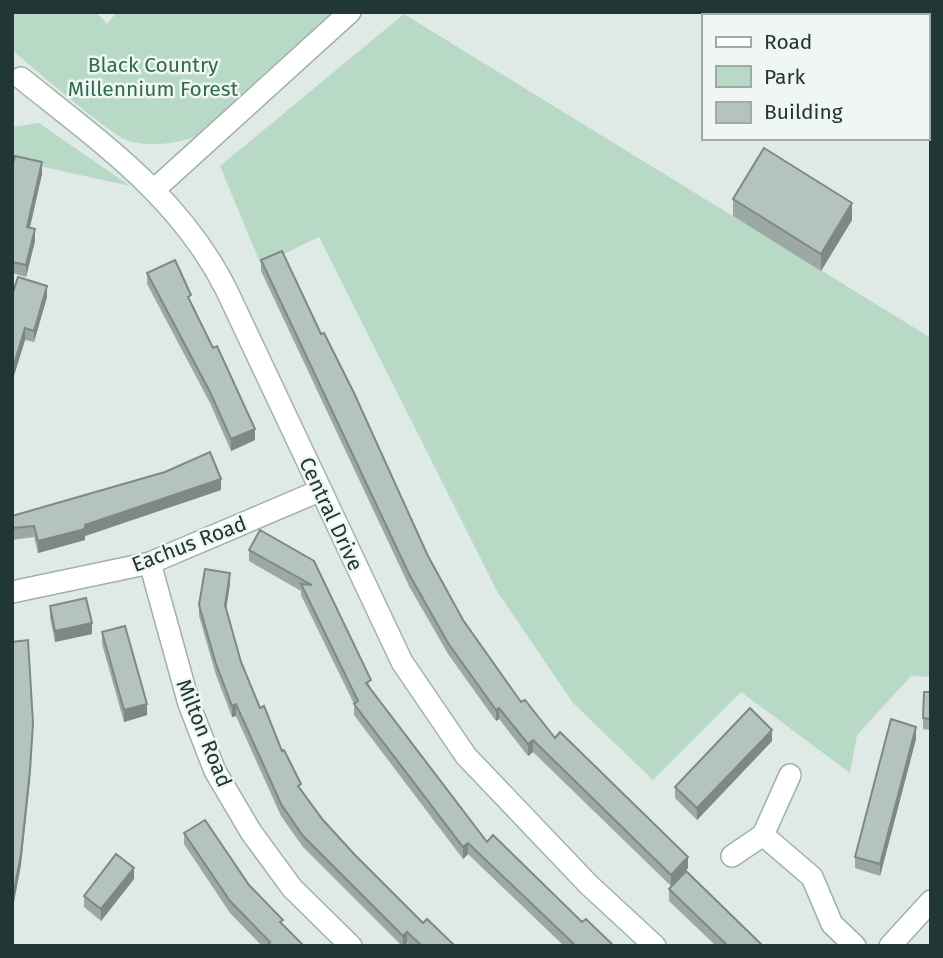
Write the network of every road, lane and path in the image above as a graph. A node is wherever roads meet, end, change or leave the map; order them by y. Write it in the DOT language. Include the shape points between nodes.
graph roads {
  1 [pos="350,12"];
  2 [pos="15,79"];
  3 [pos="155,189"];
  4 [pos="320,491"];
  5 [pos="150,563"];
  6 [pos="12,592"];
  7 [pos="790,775"];
  8 [pos="763,835"];
  9 [pos="732,856"];
  10 [pos="931,901"];
  11 [pos="351,946"];
  12 [pos="655,946"];
  13 [pos="855,946"];
  14 [pos="890,946"];
  1 -- 3 [label="street"];
  2 -- 3 [label="street, Central Drive"];
  3 -- 4 [label="street, Central Drive" via="208,253"];
  4 -- 5 [label="street, Eachus Road"];
  4 -- 12 [label="street, Central Drive" via="402,662 466,756 589,885"];
  5 -- 6 [label="street, Eachus Road"];
  5 -- 11 [label="street, Milton Road" via="189,704 215,771 292,888"];
  7 -- 8 [label="street"];
  8 -- 9 [label="street"];
  8 -- 13 [label="street" via="812,877 832,924"];
  10 -- 14 [label="street"];
}
